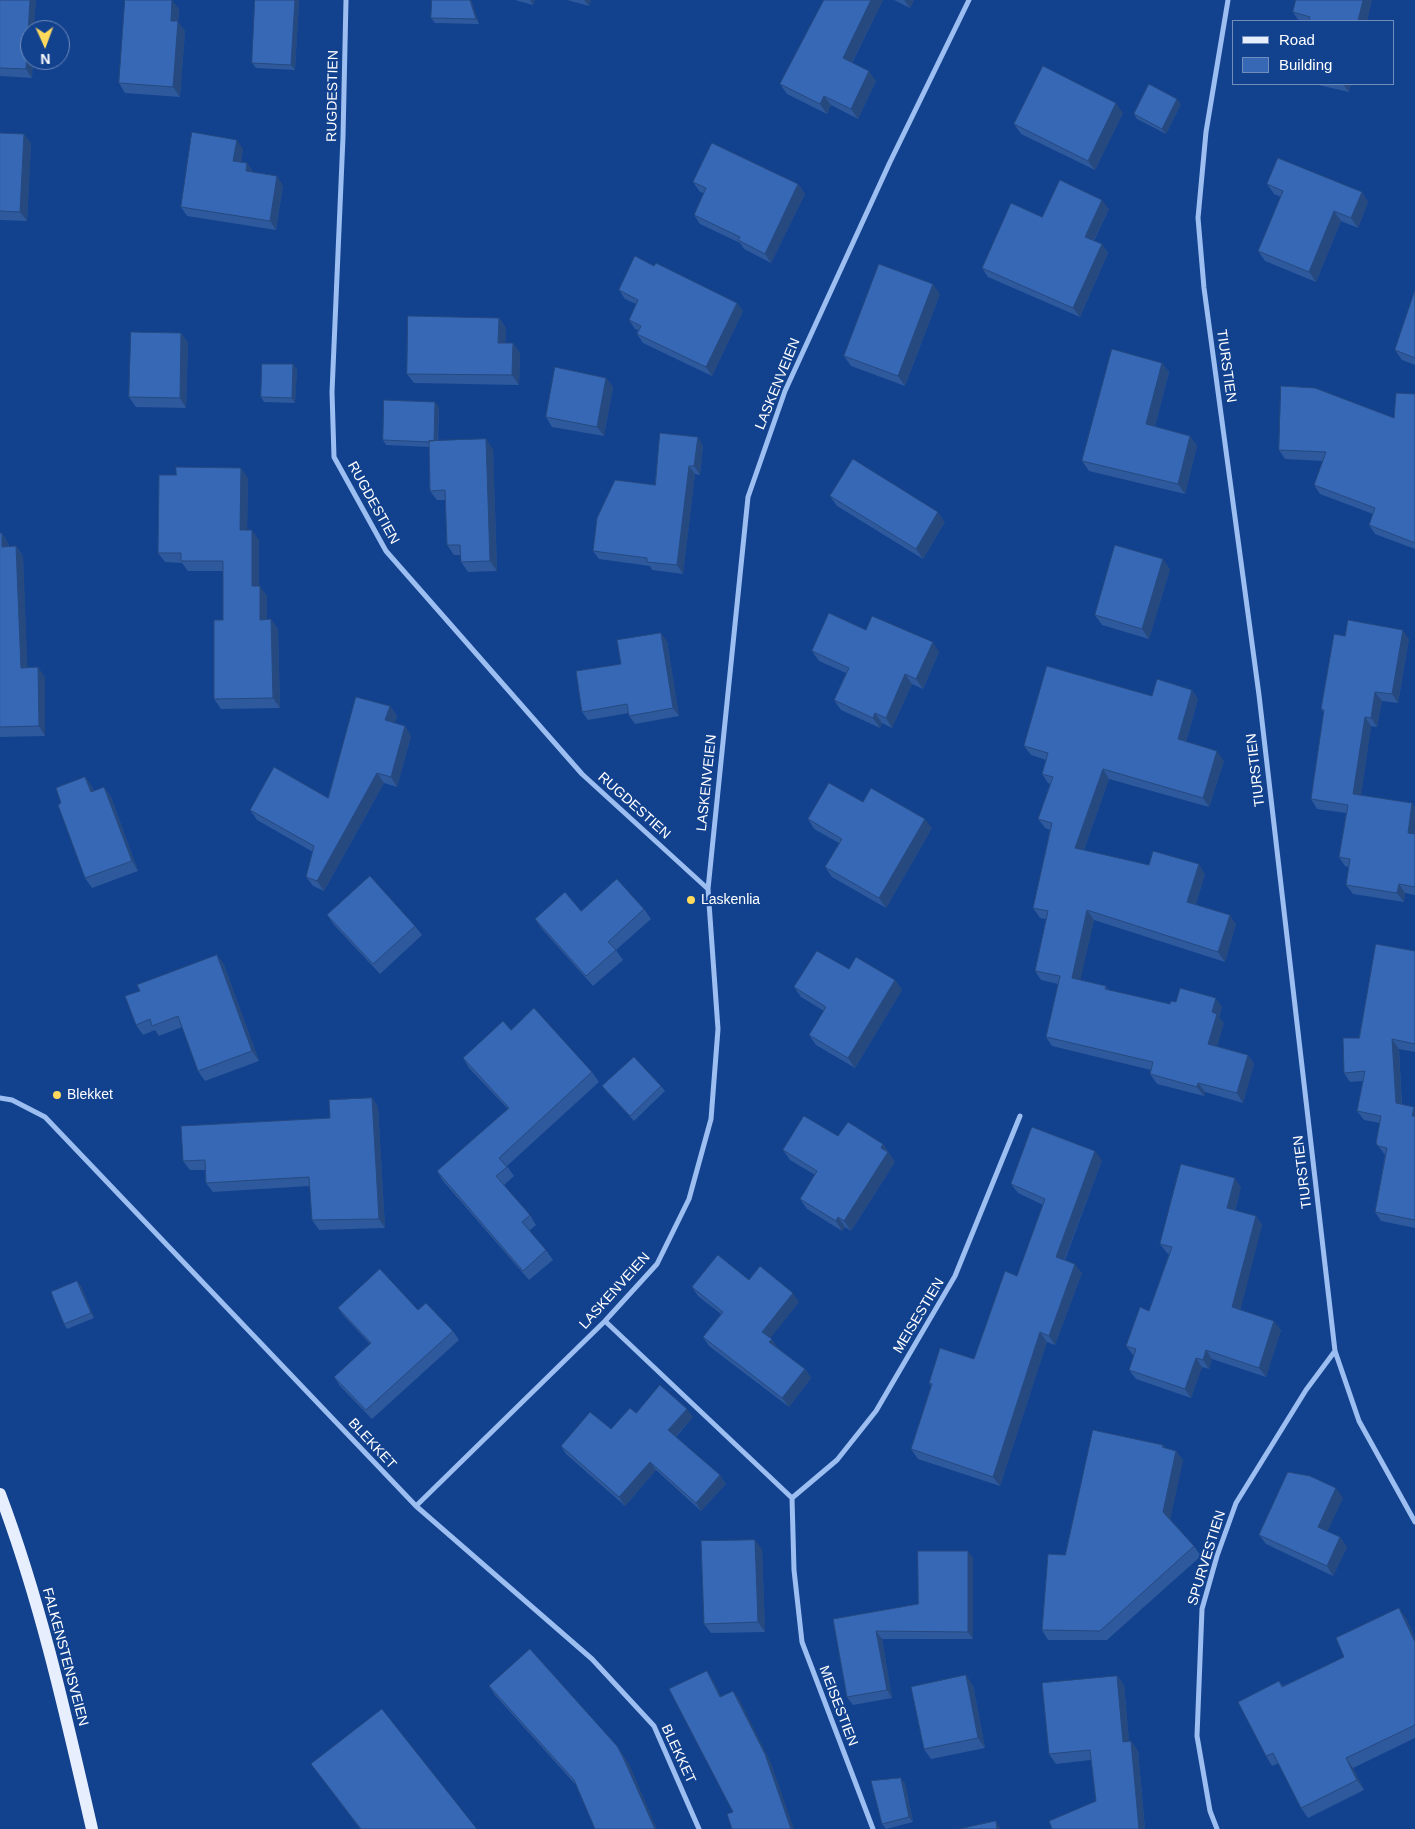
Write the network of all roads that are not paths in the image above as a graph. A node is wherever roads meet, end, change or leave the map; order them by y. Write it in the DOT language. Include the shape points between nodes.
graph roads {
  1 [pos="346,0"];
  2 [pos="969,0"];
  3 [pos="1228,0"];
  4 [pos="708,889"];
  5 [pos="0,1098"];
  6 [pos="1020,1116"];
  7 [pos="605,1321"];
  8 [pos="1335,1351"];
  9 [pos="0,1494"];
  10 [pos="792,1498"];
  11 [pos="416,1506"];
  12 [pos="1415,1522"];
  13 [pos="92,1829"];
  14 [pos="699,1829"];
  15 [pos="873,1829"];
  16 [pos="1216,1829"];
  1 -- 4 [label="street, RUGDESTIEN" via="332,392 334,457 386,551 582,774"];
  2 -- 4 [label="street, LASKENVEIEN" via="890,162 785,391 748,497"];
  3 -- 8 [label="street, TIURSTIEN" via="1206,132 1198,218 1204,288 1261,714"];
  4 -- 7 [label="street, LASKENVEIEN" via="718,1029 711,1119 689,1199 657,1264"];
  5 -- 11 [label="street, BLEKKET" via="12,1100 45,1117 73,1144"];
  6 -- 10 [label="street, MEISESTIEN" via="956,1276 891,1386 876,1411 837,1460"];
  7 -- 10 [label="street"];
  7 -- 11 [label="street, LASKENVEIEN"];
  8 -- 12 [label="street, TIURSTIEN" via="1359,1421"];
  8 -- 16 [label="street, SPURVESTIEN" via="1306,1390 1236,1503 1202,1609 1197,1736"];
  9 -- 13 [label="main road, FALKENSTENSVEIEN" via="40,1614"];
  10 -- 15 [label="street, MEISESTIEN" via="794,1570 802,1642"];
  11 -- 14 [label="street, BLEKKET" via="592,1659 654,1726"];
}
